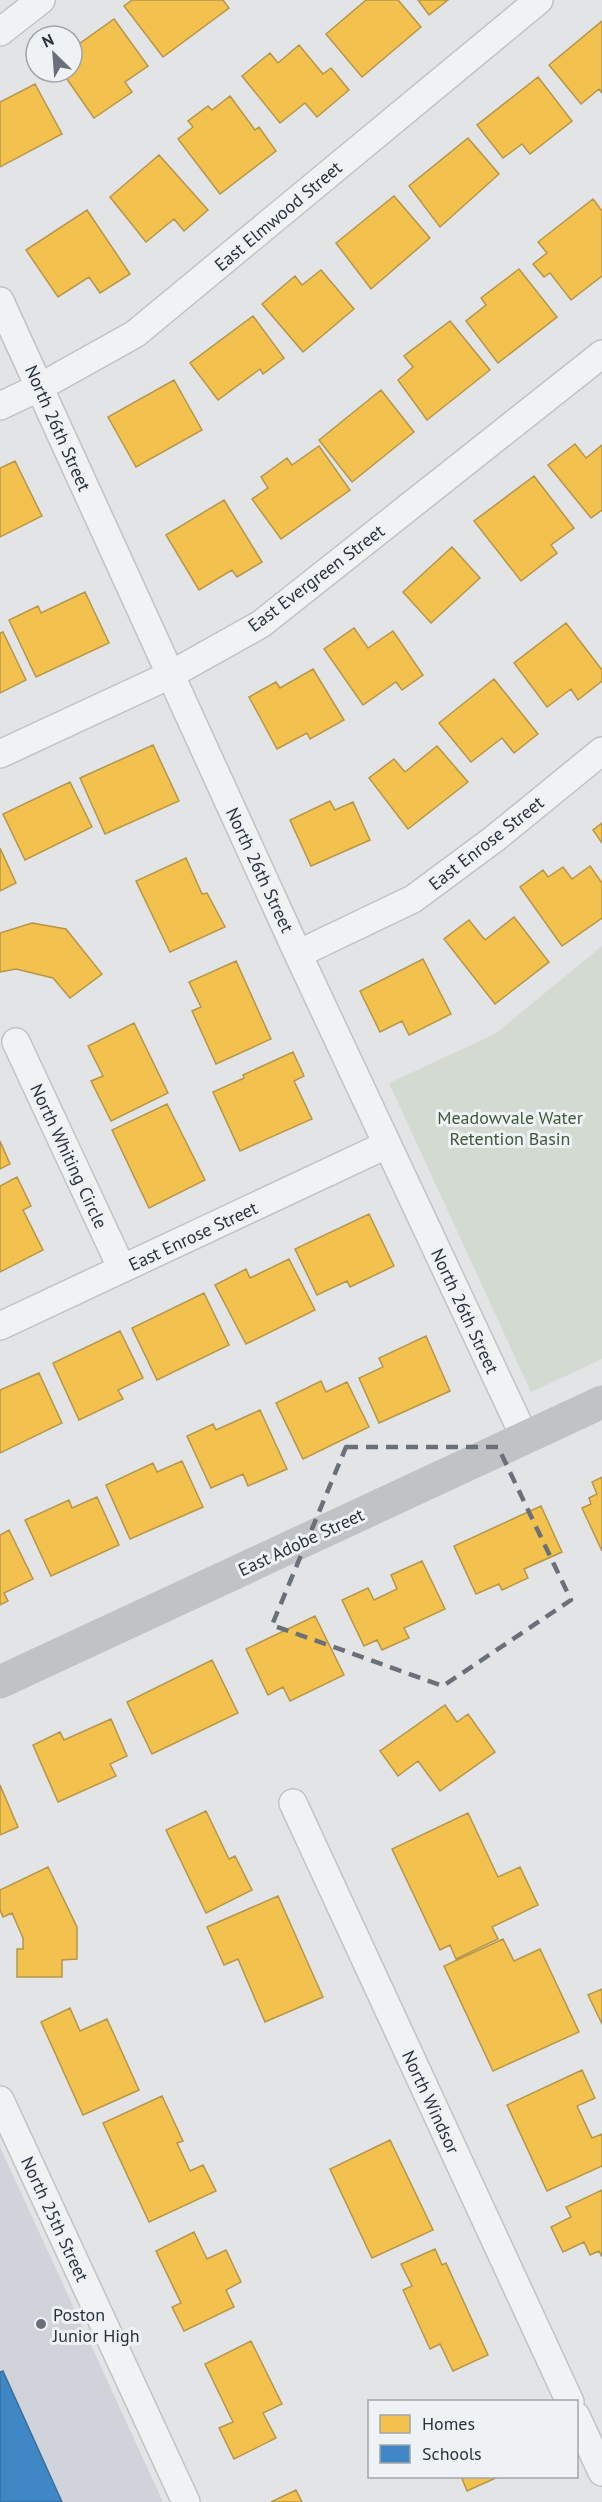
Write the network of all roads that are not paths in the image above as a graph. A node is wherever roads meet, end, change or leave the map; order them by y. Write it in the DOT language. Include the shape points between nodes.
graph roads {
  1 [pos="41,0"];
  2 [pos="539,0"];
  3 [pos="0,32"];
  4 [pos="0,301"];
  5 [pos="602,354"];
  6 [pos="40,387"];
  7 [pos="0,406"];
  8 [pos="170,675"];
  9 [pos="602,751"];
  10 [pos="0,754"];
  11 [pos="298,954"];
  12 [pos="16,1042"];
  13 [pos="386,1145"];
  14 [pos="122,1269"];
  15 [pos="0,1326"];
  16 [pos="602,1402"];
  17 [pos="525,1438"];
  18 [pos="0,1682"];
  19 [pos="293,1803"];
  20 [pos="0,2100"];
  21 [pos="569,2400"];
  22 [pos="578,2420"];
  23 [pos="602,2472"];
  24 [pos="186,2502"];
  1 -- 3 [label="street"];
  2 -- 6 [label="street, East Elmwood Street" via="135,334"];
  4 -- 6 [label="street, North 26th Street"];
  5 -- 8 [label="street, East Evergreen Street" via="261,624"];
  6 -- 7 [label="street, East Elmwood Street"];
  6 -- 8 [label="street, North 26th Street"];
  8 -- 10 [label="street, East Evergreen Street"];
  8 -- 11 [label="street, North 26th Street"];
  9 -- 11 [label="street, East Enrose Street" via="494,839 413,898"];
  11 -- 13 [label="street, North 26th Street"];
  12 -- 14 [label="street, North Whiting Circle"];
  13 -- 14 [label="street, East Enrose Street"];
  13 -- 17 [label="street, North 26th Street"];
  14 -- 15 [label="street, East Enrose Street"];
  16 -- 17 [label="street, East Adobe Street"];
  17 -- 18 [label="street, East Adobe Street"];
  19 -- 21 [label="street, North Windsor"];
  20 -- 24 [label="street, North 25th Street"];
  22 -- 23 [label="street"];
}
